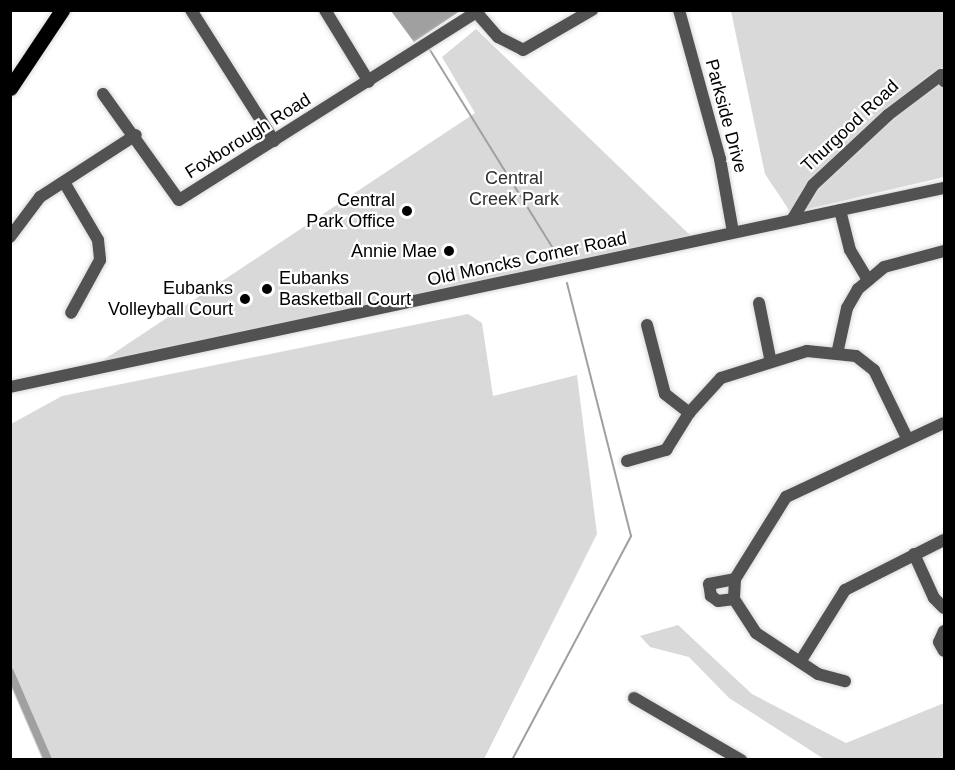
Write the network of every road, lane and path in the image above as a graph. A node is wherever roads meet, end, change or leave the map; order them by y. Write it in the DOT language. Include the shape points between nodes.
graph roads {
  1 [pos="62,10"];
  2 [pos="191,10"];
  3 [pos="325,10"];
  4 [pos="592,10"];
  5 [pos="679,10"];
  6 [pos="478,12"];
  7 [pos="945,81"];
  8 [pos="369,82"];
  9 [pos="10,88"];
  10 [pos="104,94"];
  11 [pos="136,135"];
  12 [pos="274,141"];
  13 [pos="64,182"];
  14 [pos="945,188"];
  15 [pos="840,210"];
  16 [pos="792,220"];
  17 [pos="733,232"];
  18 [pos="10,237"];
  19 [pos="945,252"];
  20 [pos="868,280"];
  21 [pos="759,303"];
  22 [pos="71,313"];
  23 [pos="646,325"];
  24 [pos="837,354"];
  25 [pos="770,358"];
  26 [pos="10,387"];
  27 [pos="689,414"];
  28 [pos="945,423"];
  29 [pos="908,438"];
  30 [pos="627,461"];
  31 [pos="945,540"];
  32 [pos="914,554"];
  33 [pos="735,579"];
  34 [pos="734,599"];
  35 [pos="945,608"];
  36 [pos="945,631"];
  37 [pos="945,651"];
  38 [pos="800,662"];
  39 [pos="845,681"];
  40 [pos="634,698"];
  41 [pos="741,759"];
  1 -- 9 [label="main road"];
  2 -- 12 [label="street"];
  3 -- 8 [label="street"];
  4 -- 6 [label="street" via="523,50 498,37"];
  5 -- 17 [label="street, Parkside Drive" via="720,159"];
  6 -- 8 [label="street, Foxborough Road"];
  7 -- 16 [label="street, Thurgood Road" via="941,75 888,115 813,185"];
  8 -- 12 [label="street, Foxborough Road"];
  10 -- 11 [label="street"];
  11 -- 12 [label="street, Foxborough Road" via="179,200"];
  11 -- 13 [label="street"];
  13 -- 18 [label="street" via="25,211"];
  13 -- 22 [label="street" via="99,240 100,260"];
  14 -- 15 [label="street, Old Moncks Corner Road"];
  15 -- 16 [label="street, Old Moncks Corner Road"];
  15 -- 20 [label="street" via="850,250"];
  16 -- 17 [label="street, Old Moncks Corner Road"];
  17 -- 26 [label="street, Old Moncks Corner Road"];
  19 -- 20 [label="street" via="884,267"];
  20 -- 24 [label="street" via="847,308"];
  21 -- 25 [label="street"];
  23 -- 27 [label="street" via="664,394"];
  24 -- 25 [label="street" via="807,351"];
  24 -- 29 [label="street" via="856,356 874,370"];
  25 -- 27 [label="street" via="721,378"];
  27 -- 30 [label="street" via="666,450"];
  28 -- 29 [label="street"];
  29 -- 33 [label="street" via="786,497"];
  31 -- 32 [label="street"];
  32 -- 35 [label="street" via="934,598"];
  32 -- 38 [label="street" via="845,590"];
  33 -- 34 [label="street"];
  33 -- 34 [label="street" via="719,578 708,590 718,601"];
  34 -- 38 [label="street" via="756,633"];
  36 -- 37 [label="street" via="939,642"];
  38 -- 39 [label="street"];
  40 -- 41 [label="street"];
}
